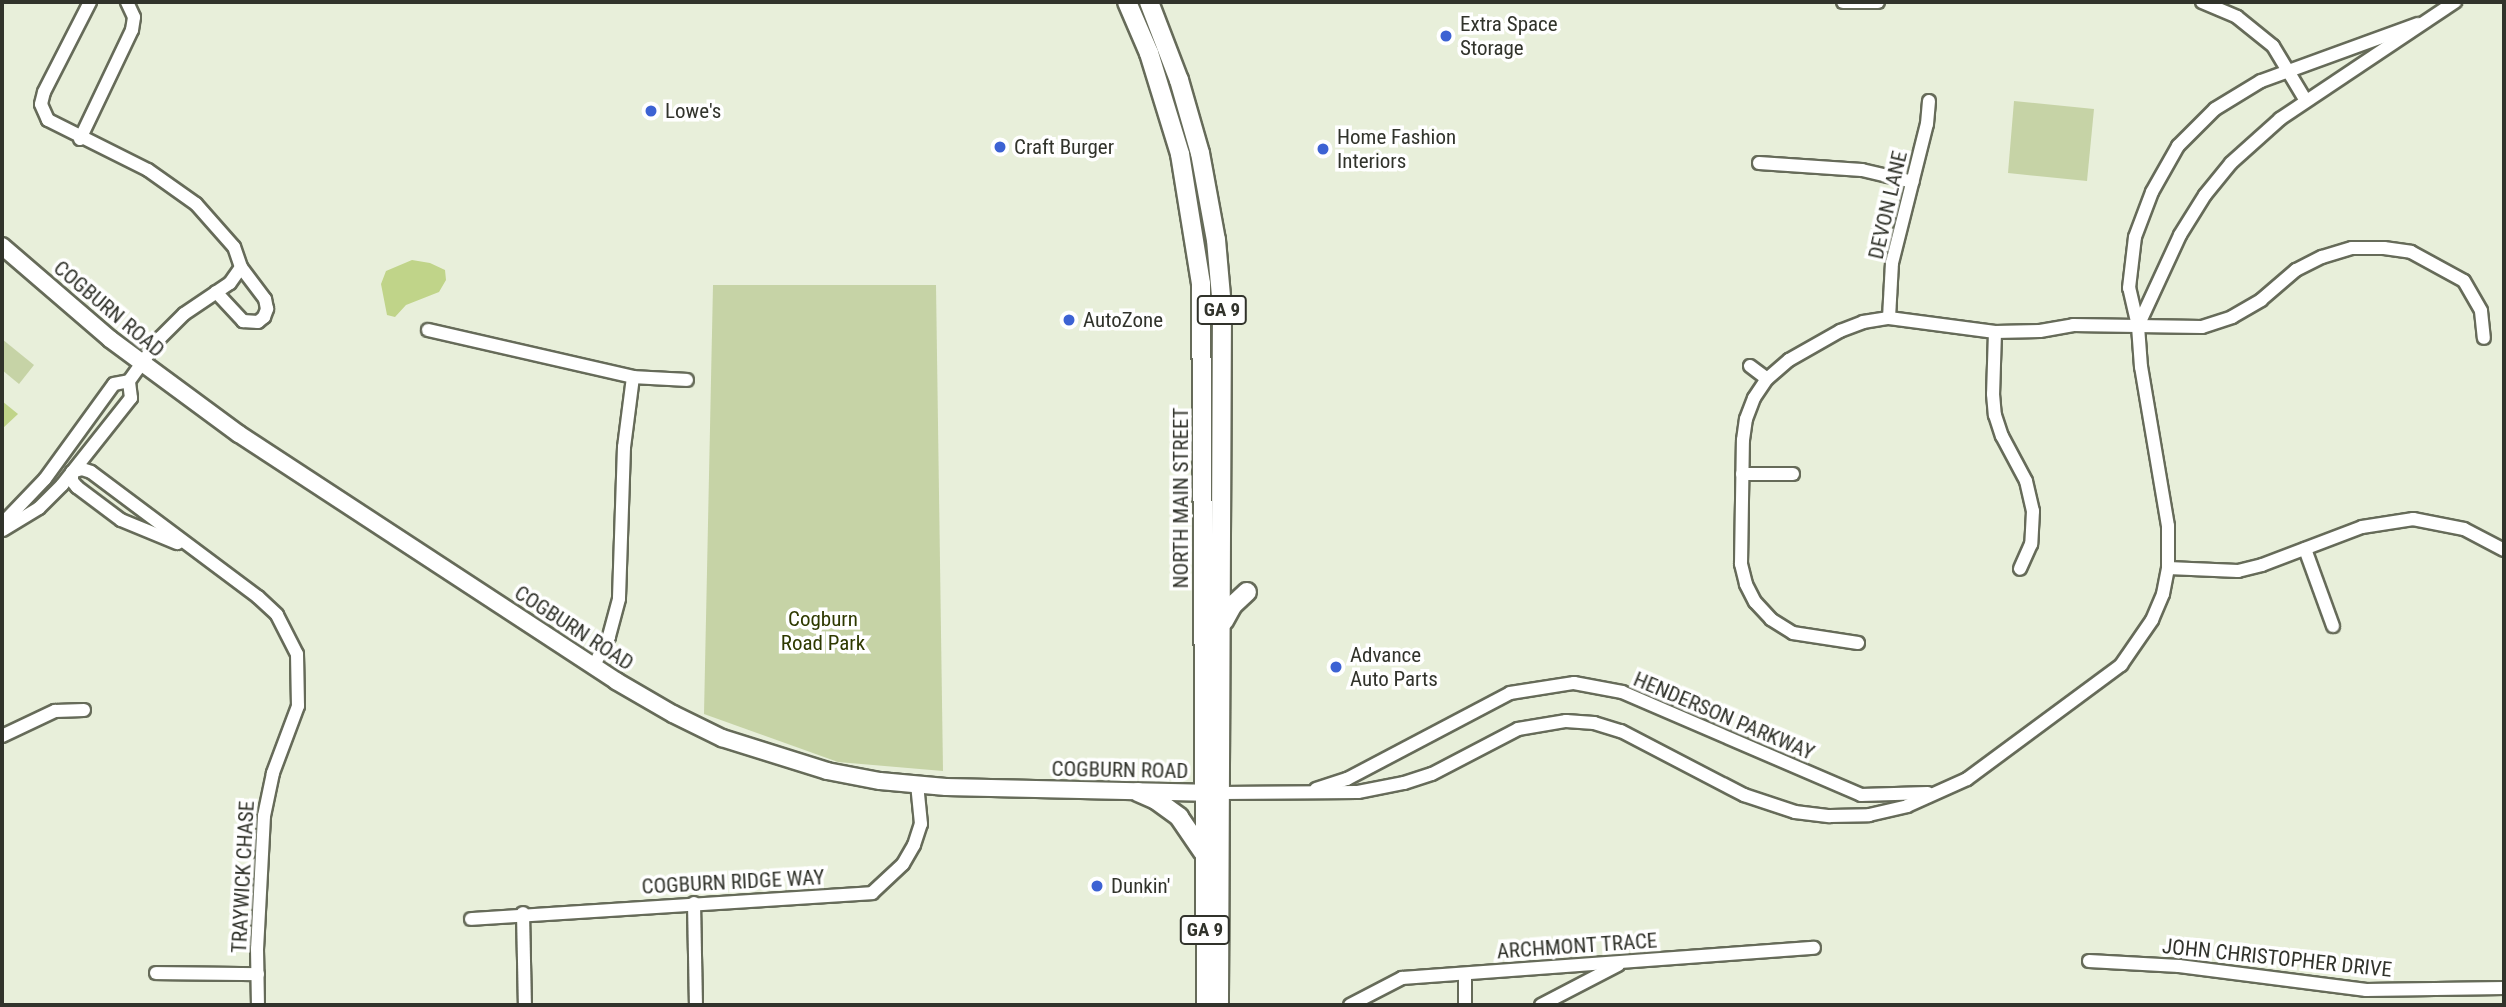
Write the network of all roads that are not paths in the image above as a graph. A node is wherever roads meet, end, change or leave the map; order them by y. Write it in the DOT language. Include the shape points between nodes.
graph roads {
  1 [pos="90,2"];
  2 [pos="127,2"];
  3 [pos="1127,2"];
  4 [pos="1149,2"];
  5 [pos="1843,2"];
  6 [pos="1878,2"];
  7 [pos="2202,2"];
  8 [pos="2455,2"];
  9 [pos="2418,24"];
  10 [pos="2289,71"];
  11 [pos="1929,101"];
  12 [pos="2306,101"];
  13 [pos="80,139"];
  14 [pos="1759,163"];
  15 [pos="1913,182"];
  16 [pos="2,246"];
  17 [pos="241,267"];
  18 [pos="216,292"];
  19 [pos="1889,318"];
  20 [pos="2138,326"];
  21 [pos="428,330"];
  22 [pos="1995,332"];
  23 [pos="2484,338"];
  24 [pos="141,363"];
  25 [pos="1750,366"];
  26 [pos="633,377"];
  27 [pos="1767,379"];
  28 [pos="687,380"];
  29 [pos="129,381"];
  30 [pos="58,462"];
  31 [pos="72,472"];
  32 [pos="1742,474"];
  33 [pos="1793,474"];
  34 [pos="2,524"];
  35 [pos="2,530"];
  36 [pos="2305,549"];
  37 [pos="2504,550"];
  38 [pos="194,551"];
  39 [pos="2168,568"];
  40 [pos="2020,569"];
  41 [pos="1247,592"];
  42 [pos="2333,626"];
  43 [pos="1222,628"];
  44 [pos="1858,643"];
  45 [pos="593,667"];
  46 [pos="84,710"];
  47 [pos="2,736"];
  48 [pos="917,784"];
  49 [pos="1944,791"];
  50 [pos="1138,792"];
  51 [pos="1213,793"];
  52 [pos="1299,794"];
  53 [pos="1205,855"];
  54 [pos="694,904"];
  55 [pos="523,913"];
  56 [pos="471,919"];
  57 [pos="1814,948"];
  58 [pos="2089,961"];
  59 [pos="1623,962"];
  60 [pos="156,973"];
  61 [pos="258,974"];
  62 [pos="1465,974"];
  63 [pos="2504,988"];
  64 [pos="258,1005"];
  65 [pos="525,1005"];
  66 [pos="696,1005"];
  67 [pos="1206,1005"];
  68 [pos="1219,1005"];
  69 [pos="1350,1005"];
  70 [pos="1465,1005"];
  71 [pos="1541,1005"];
  1 -- 13 [label="street" via="41,104 48,120"];
  2 -- 13 [label="street" via="134,17 132,30"];
  3 -- 51 [label="main road, NORTH MAIN STREET / GA 9" via="1149,53 1176,141 1199,264"];
  4 -- 43 [label="main road, NORTH MAIN STREET / GA 9" via="1193,127 1216,240 1223,344"];
  5 -- 6 [label="street"];
  7 -- 10 [label="street" via="2237,17 2273,46"];
  8 -- 9 [label="street, HENDERSON PARKWAY"];
  9 -- 10 [label="street, HENDERSON PARKWAY"];
  9 -- 12 [label="street, HENDERSON PARKWAY"];
  10 -- 12 [label="street"];
  10 -- 20 [label="street, HENDERSON PARKWAY" via="2261,81 2216,109 2178,146 2152,192 2135,237 2129,288"];
  11 -- 15 [label="street, DEVON LANE"];
  12 -- 20 [label="street, HENDERSON PARKWAY" via="2257,138 2205,195 2180,235"];
  13 -- 17 [label="street" via="148,170 196,204 234,247"];
  14 -- 15 [label="street" via="1862,170"];
  15 -- 19 [label="street, DEVON LANE" via="1892,263"];
  16 -- 24 [label="street, COGBURN ROAD"];
  17 -- 18 [label="street" via="230,283"];
  17 -- 18 [label="street" via="265,299 264,317 258,322 243,321"];
  18 -- 24 [label="street" via="184,314"];
  19 -- 22 [label="street"];
  19 -- 27 [label="street" via="1840,331 1788,360"];
  20 -- 22 [label="street" via="2073,325"];
  20 -- 23 [label="street" via="2202,327 2232,317 2296,270 2322,257 2352,248 2384,248 2411,252 2464,281 2481,311"];
  20 -- 39 [label="street, HENDERSON PARKWAY" via="2168,526"];
  21 -- 26 [label="street"];
  22 -- 40 [label="street" via="1995,415 2026,481 2033,511 2031,544"];
  24 -- 29 [label="street"];
  24 -- 45 [label="street, COGBURN ROAD" via="249,441"];
  25 -- 27 [label="street"];
  26 -- 28 [label="street"];
  26 -- 45 [label="street" via="624,447 619,599 609,638"];
  27 -- 32 [label="street" via="1746,419"];
  29 -- 30 [label="street" via="114,384"];
  29 -- 31 [label="street" via="131,398"];
  30 -- 31 [label="street, TRAYWICK CHASE"];
  30 -- 34 [label="street"];
  31 -- 35 [label="street" via="49,500"];
  31 -- 38 [label="street, TRAYWICK CHASE" via="91,472"];
  31 -- 38 [label="street, TRAYWICK CHASE" via="76,487 121,520"];
  32 -- 33 [label="street"];
  32 -- 44 [label="street" via="1741,564 1755,602 1793,633"];
  36 -- 37 [label="street" via="2372,525 2413,519 2464,528"];
  36 -- 39 [label="street" via="2238,571"];
  36 -- 42 [label="street"];
  38 -- 61 [label="street, TRAYWICK CHASE" via="277,615 297,654 298,706 273,773 264,816"];
  39 -- 49 [label="street, HENDERSON PARKWAY" via="2152,620 2121,664 1967,779"];
  41 -- 43 [label="main road" via="1233,605"];
  43 -- 51 [label="main road, NORTH MAIN STREET / GA 9"];
  45 -- 48 [label="street, COGBURN ROAD" via="673,714 761,752 827,771"];
  46 -- 47 [label="street" via="54,711"];
  48 -- 50 [label="street, COGBURN ROAD"];
  48 -- 54 [label="street, COGBURN RIDGE WAY" via="921,824 914,845 903,864 872,893"];
  49 -- 52 [label="street, HENDERSON PARKWAY" via="1869,815 1795,812 1744,795 1621,731 1566,721 1518,729 1432,774 1404,783 1358,792"];
  49 -- 52 [label="street, HENDERSON PARKWAY" via="1861,795 1622,692 1574,683 1510,693 1347,779"];
  50 -- 51 [label="street, COGBURN ROAD"];
  50 -- 53 [label="main road" via="1179,817"];
  51 -- 52 [label="street, HENDERSON PARKWAY"];
  51 -- 53 [label="main road, NORTH MAIN STREET / GA 9"];
  51 -- 68 [label="main road, NORTH MAIN STREET / GA 9"];
  53 -- 67 [label="main road, NORTH MAIN STREET / GA 9"];
  54 -- 55 [label="street, COGBURN RIDGE WAY"];
  54 -- 66 [label="street"];
  55 -- 56 [label="street, COGBURN RIDGE WAY"];
  55 -- 65 [label="street"];
  57 -- 59 [label="street, ARCHMONT TRACE"];
  58 -- 63 [label="street, JOHN CHRISTOPHER DRIVE" via="2179,966 2366,990"];
  59 -- 62 [label="street, ARCHMONT TRACE"];
  59 -- 71 [label="street"];
  60 -- 61 [label="street"];
  61 -- 64 [label="street, TRAYWICK CHASE"];
  62 -- 69 [label="street, ARCHMONT TRACE" via="1402,978"];
  62 -- 70 [label="street"];
}
